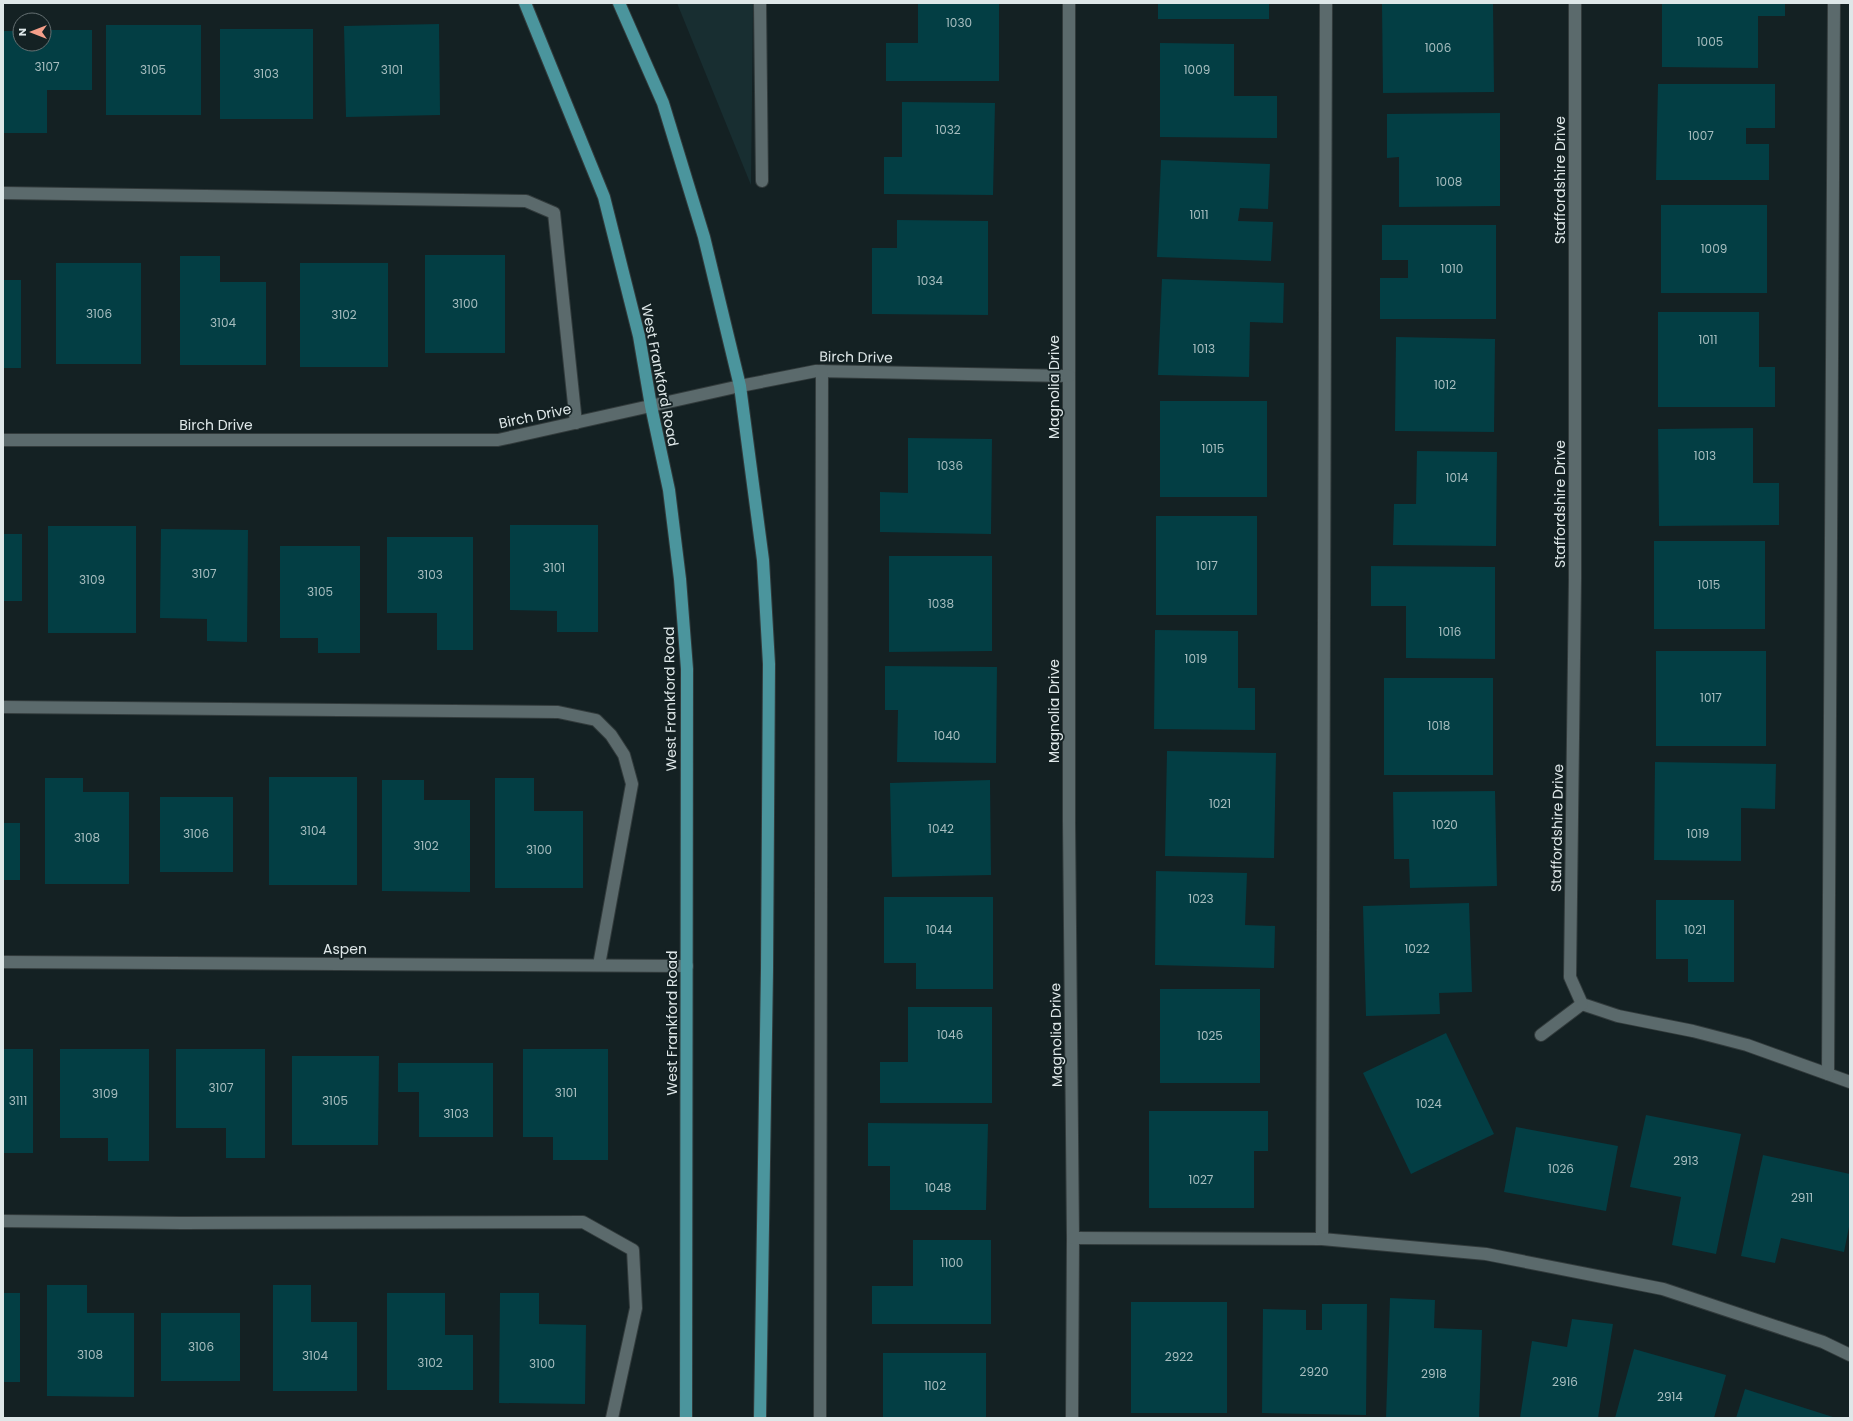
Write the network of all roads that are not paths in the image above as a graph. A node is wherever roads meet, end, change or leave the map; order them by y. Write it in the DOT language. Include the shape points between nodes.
graph roads {
  1 [pos="525,3"];
  2 [pos="619,3"];
  3 [pos="760,3"];
  4 [pos="1069,3"];
  5 [pos="1326,3"];
  6 [pos="1575,3"];
  7 [pos="1834,3"];
  8 [pos="762,180"];
  9 [pos="3,193"];
  10 [pos="822,371"];
  11 [pos="1069,376"];
  12 [pos="740,386"];
  13 [pos="651,406"];
  14 [pos="576,423"];
  15 [pos="3,440"];
  16 [pos="3,707"];
  17 [pos="3,962"];
  18 [pos="599,965"];
  19 [pos="687,966"];
  20 [pos="1582,1004"];
  21 [pos="1541,1035"];
  22 [pos="1828,1074"];
  23 [pos="1850,1082"];
  24 [pos="3,1221"];
  25 [pos="1073,1238"];
  26 [pos="1322,1239"];
  27 [pos="1850,1355"];
  28 [pos="612,1418"];
  29 [pos="686,1418"];
  30 [pos="760,1418"];
  31 [pos="820,1418"];
  32 [pos="1072,1418"];
  1 -- 13 [label="main road, West Frankford Road" via="604,197 639,336"];
  2 -- 12 [label="main road" via="663,103 704,237"];
  3 -- 8 [label="street"];
  4 -- 11 [label="street, Magnolia Drive"];
  5 -- 26 [label="street"];
  6 -- 20 [label="street, Staffordshire Drive" via="1575,579 1570,977"];
  7 -- 22 [label="street"];
  9 -- 14 [label="street" via="526,201 554,213"];
  10 -- 11 [label="street, Birch Drive"];
  10 -- 12 [label="street, Birch Drive"];
  10 -- 31 [label="street"];
  11 -- 25 [label="street, Magnolia Drive" via="1069,822"];
  12 -- 13 [label="street, Birch Drive"];
  12 -- 30 [label="main road" via="763,560 769,664"];
  13 -- 14 [label="street, Birch Drive"];
  13 -- 19 [label="main road, West Frankford Road" via="668,490 680,579 687,669"];
  14 -- 15 [label="street, Birch Drive" via="498,440"];
  16 -- 18 [label="street" via="558,712 596,720 611,735 624,755 632,784"];
  17 -- 18 [label="street, Aspen"];
  18 -- 19 [label="street, Aspen"];
  19 -- 29 [label="main road, West Frankford Road"];
  20 -- 21 [label="street"];
  20 -- 22 [label="street" via="1618,1016 1747,1045"];
  22 -- 23 [label="street"];
  24 -- 28 [label="street" via="583,1222 633,1250 636,1308"];
  25 -- 26 [label="street"];
  25 -- 32 [label="street, Magnolia Drive"];
  26 -- 27 [label="street" via="1486,1254 1663,1289 1823,1342"];
}
